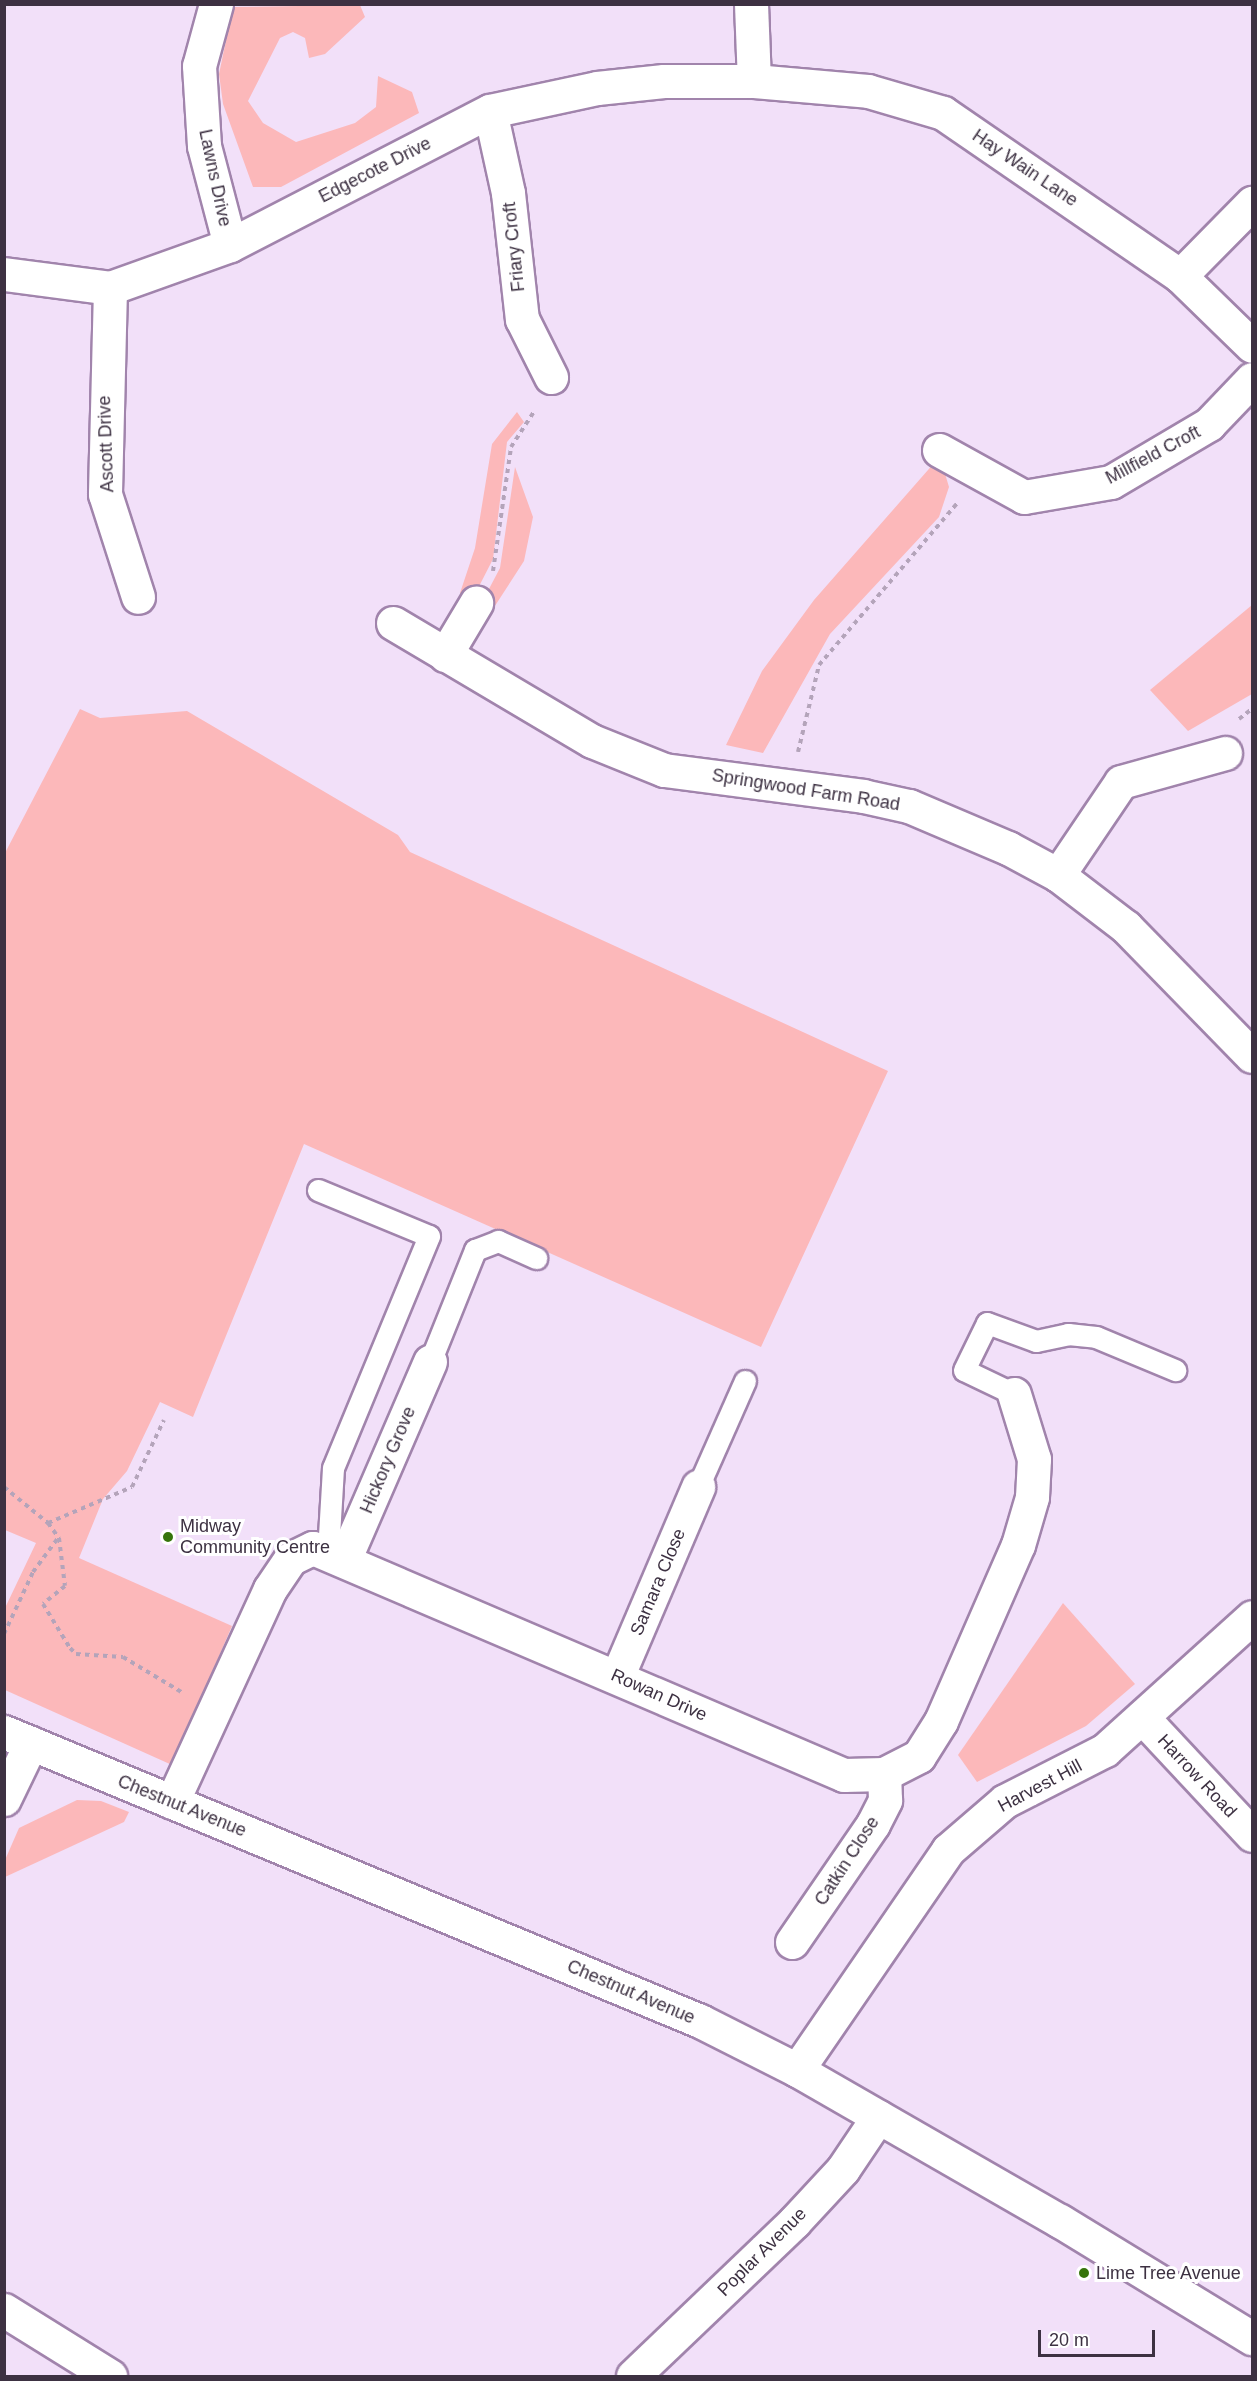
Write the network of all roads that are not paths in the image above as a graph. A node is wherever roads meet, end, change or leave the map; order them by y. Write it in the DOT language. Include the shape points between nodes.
graph roads {
  1 [pos="216,4"];
  2 [pos="751,4"];
  3 [pos="754,81"];
  4 [pos="490,111"];
  5 [pos="1252,203"];
  6 [pos="230,245"];
  7 [pos="4,274"];
  8 [pos="1180,276"];
  9 [pos="110,288"];
  10 [pos="1252,346"];
  11 [pos="551,377"];
  12 [pos="1252,379"];
  13 [pos="939,450"];
  14 [pos="138,597"];
  15 [pos="476,603"];
  16 [pos="393,623"];
  17 [pos="445,655"];
  18 [pos="1225,753"];
  19 [pos="1058,875"];
  20 [pos="1252,1056"];
  21 [pos="318,1190"];
  22 [pos="536,1258"];
  23 [pos="430,1362"];
  24 [pos="1175,1370"];
  25 [pos="745,1381"];
  26 [pos="1014,1394"];
  27 [pos="698,1487"];
  28 [pos="337,1555"];
  29 [pos="1252,1617"];
  30 [pos="617,1677"];
  31 [pos="1142,1717"];
  32 [pos="18,1738"];
  33 [pos="884,1774"];
  34 [pos="4,1799"];
  35 [pos="172,1802"];
  36 [pos="1252,1835"];
  37 [pos="792,1942"];
  38 [pos="797,2070"];
  39 [pos="878,2117"];
  40 [pos="4,2310"];
  41 [pos="1252,2338"];
  42 [pos="110,2376"];
  43 [pos="633,2376"];
  1 -- 6 [label="street, Lawns Drive" via="199,66 204,146"];
  2 -- 3 [label="street"];
  3 -- 4 [label="street, Edgecote Drive" via="597,88"];
  3 -- 8 [label="street, Hay Wain Lane" via="868,91 943,113"];
  4 -- 6 [label="street, Edgecote Drive"];
  4 -- 11 [label="street, Friary Croft" via="508,193 522,319"];
  5 -- 8 [label="street"];
  6 -- 9 [label="street, Edgecote Drive"];
  7 -- 9 [label="street, Edgecote Drive"];
  8 -- 10 [label="street, Hay Wain Lane"];
  9 -- 14 [label="street, Ascott Drive" via="105,494"];
  12 -- 13 [label="street, Millfield Croft" via="1209,424 1111,482 1024,497"];
  15 -- 17 [label="street"];
  16 -- 17 [label="street, Springwood Farm Road"];
  17 -- 19 [label="street, Springwood Farm Road" via="592,741 664,770 792,784 909,806"];
  18 -- 19 [label="street" via="1121,782"];
  19 -- 20 [label="street, Springwood Farm Road" via="1126,927"];
  21 -- 28 [label="lane" via="429,1236 333,1468"];
  22 -- 23 [label="lane" via="498,1241 475,1250"];
  23 -- 28 [label="street, Hickory Grove"];
  24 -- 26 [label="lane" via="1095,1337 1068,1334 1036,1341 987,1323 964,1370"];
  25 -- 27 [label="lane"];
  26 -- 33 [label="street, Rowan Drive" via="1034,1459 1032,1497 1018,1545 941,1721 919,1756"];
  27 -- 30 [label="street, Samara Close"];
  28 -- 30 [label="street, Rowan Drive"];
  28 -- 35 [label="street, Rowan Drive" via="313,1548 290,1559 270,1589"];
  29 -- 31 [label="street, Harvest Hill"];
  30 -- 33 [label="street, Rowan Drive" via="843,1775"];
  31 -- 36 [label="street, Harrow Road"];
  31 -- 38 [label="street, Harvest Hill" via="1064,1775 1005,1801 948,1850"];
  32 -- 34 [label="street, Chestnut Avenue"];
  32 -- 35 [label="street, Chestnut Avenue"];
  33 -- 37 [label="street, Catkin Close" via="885,1800 873,1824"];
  35 -- 38 [label="street, Chestnut Avenue" via="612,1984"];
  38 -- 39 [label="street, Chestnut Avenue"];
  39 -- 41 [label="street, Chestnut Avenue"];
  39 -- 43 [label="street, Poplar Avenue" via="843,2169 794,2222"];
  40 -- 42 [label="street"];
}
